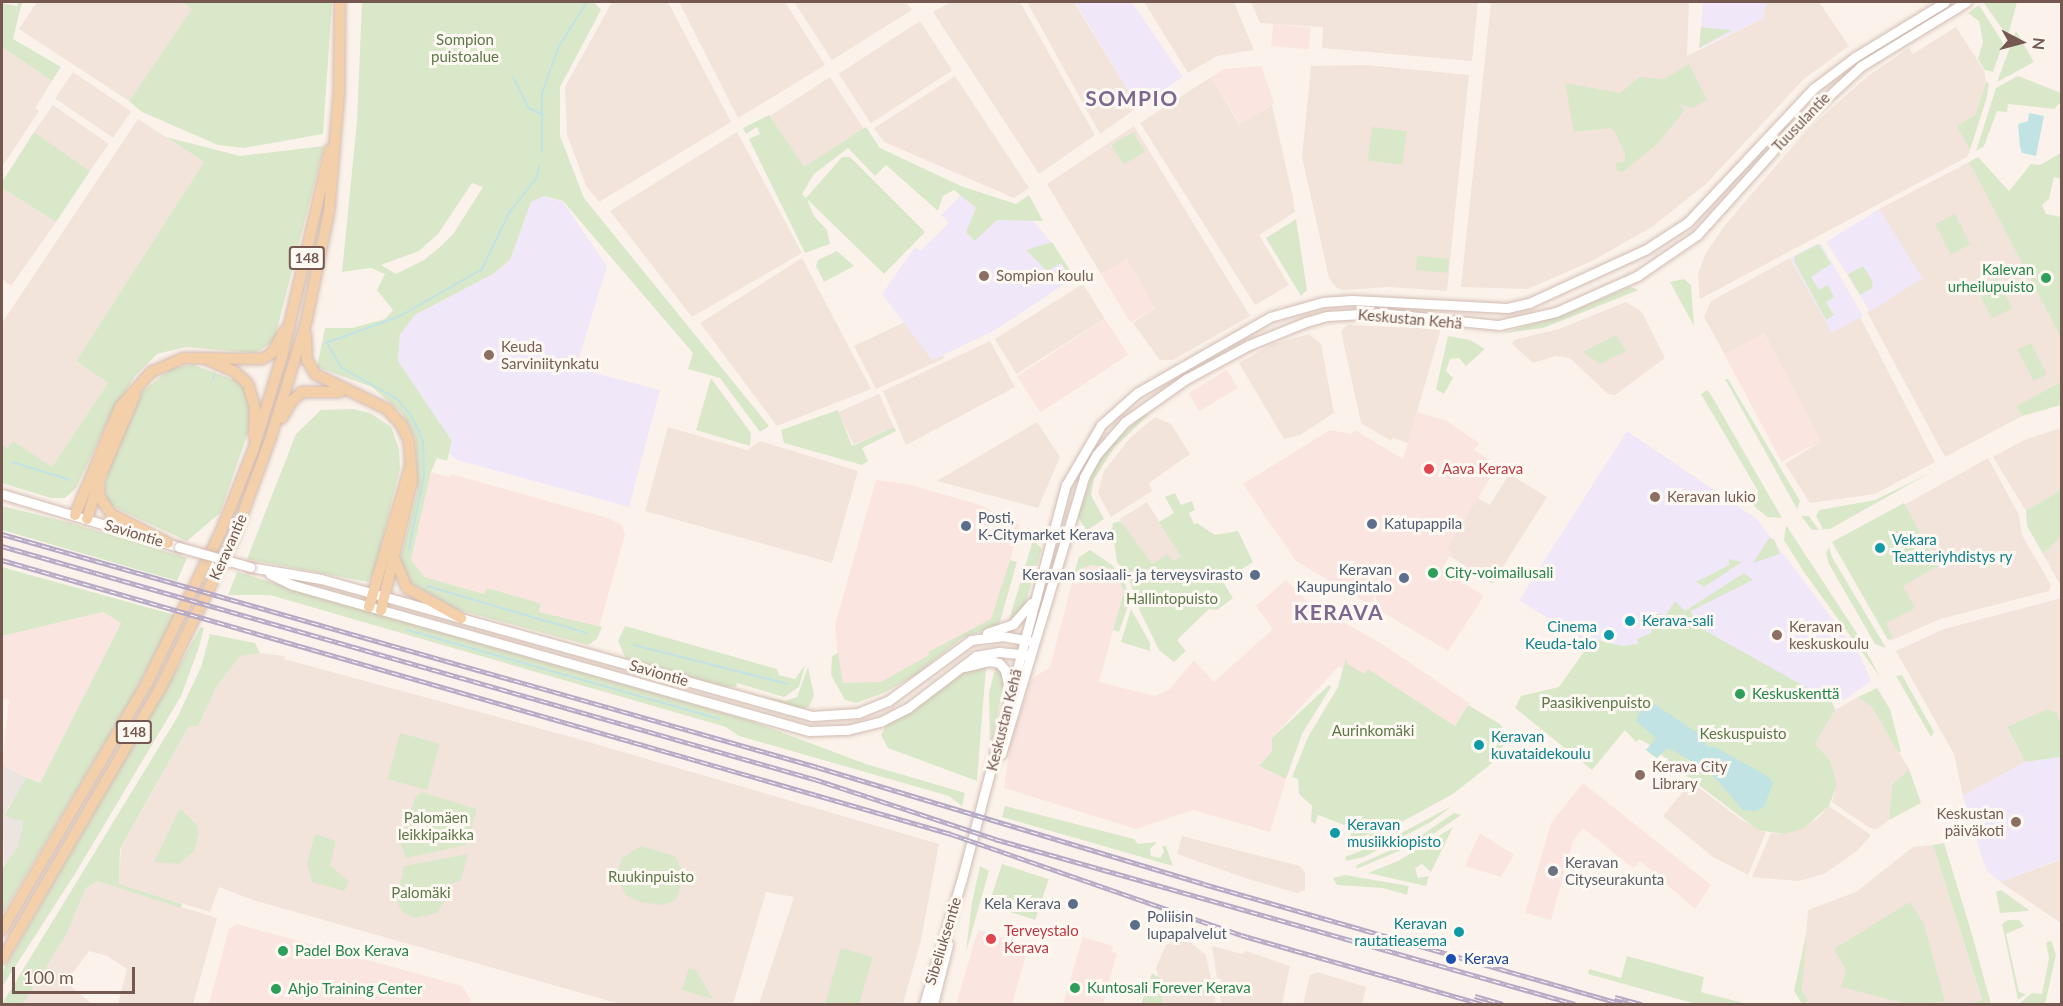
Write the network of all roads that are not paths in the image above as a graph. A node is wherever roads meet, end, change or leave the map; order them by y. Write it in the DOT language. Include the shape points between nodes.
graph roads {
  1 [pos="340,2"];
  2 [pos="1945,2"];
  3 [pos="1966,2"];
  4 [pos="339,93"];
  5 [pos="1645,250"];
  6 [pos="1656,266"];
  7 [pos="296,307"];
  8 [pos="306,322"];
  9 [pos="204,359"];
  10 [pos="138,389"];
  11 [pos="352,393"];
  12 [pos="270,440"];
  13 [pos="253,451"];
  14 [pos="411,464"];
  15 [pos="99,480"];
  16 [pos="2,494"];
  17 [pos="75,515"];
  18 [pos="87,519"];
  19 [pos="168,543"];
  20 [pos="395,557"];
  21 [pos="266,572"];
  22 [pos="379,595"];
  23 [pos="1036,595"];
  24 [pos="369,607"];
  25 [pos="381,610"];
  26 [pos="461,618"];
  27 [pos="1024,639"];
  28 [pos="971,640"];
  29 [pos="1036,643"];
  30 [pos="1020,654"];
  31 [pos="1031,656"];
  32 [pos="954,670"];
  33 [pos="1009,693"];
  34 [pos="989,778"];
  35 [pos="962,878"];
  36 [pos="2,930"];
  37 [pos="2,959"];
  38 [pos="924,1005"];
  39 [pos="933,1005"];
  1 -- 4 [label="main road, Keravantie / 148"];
  2 -- 5 [label="main road, Tuusulantie" via="1855,57 1806,95 1688,222"];
  3 -- 6 [label="main road, Tuusulantie" via="1879,53 1820,101 1707,225"];
  4 -- 7 [label="main road, Keravantie / 148"];
  4 -- 8 [label="main road, Keravantie / 148" via="332,190"];
  5 -- 23 [label="main road, Keskustan Kehä" via="1529,303 1496,310 1352,300 1323,302 1270,317 1240,331 1137,393 1101,425 1074,465"];
  6 -- 29 [label="main road, Keskustan Kehä" via="1540,317 1499,325 1380,314 1327,316 1249,345 1186,379 1125,422 1097,454 1084,477"];
  7 -- 9 [label="main road" via="268,356 253,360"];
  7 -- 13 [label="main road, Keravantie / 148"];
  8 -- 11 [label="main road" via="310,368 324,381"];
  8 -- 12 [label="main road, Keravantie / 148"];
  9 -- 10 [label="main road" via="184,358 167,363 151,372"];
  9 -- 13 [label="main road" via="234,371 248,384 255,408"];
  10 -- 15 [label="main road"];
  10 -- 17 [label="main road" via="120,407"];
  11 -- 12 [label="main road" via="311,390 296,395"];
  11 -- 14 [label="main road" via="379,404 395,416 408,441"];
  12 -- 37 [label="main road, Keravantie / 148" via="235,535 165,679"];
  13 -- 36 [label="main road, Keravantie / 148" via="202,574 147,683"];
  14 -- 20 [label="main road" via="409,499"];
  14 -- 22 [label="main road"];
  15 -- 18 [label="main road"];
  15 -- 19 [label="main road" via="99,496 111,514"];
  16 -- 17 [label="main road, Saviontie"];
  17 -- 18 [label="main road, Saviontie"];
  18 -- 19 [label="main road, Saviontie"];
  19 -- 21 [label="main road, Saviontie, bridge"];
  20 -- 22 [label="main road"];
  20 -- 26 [label="main road" via="407,588"];
  21 -- 22 [label="main road, Saviontie" via="321,579"];
  21 -- 24 [label="main road, Saviontie" via="293,585"];
  22 -- 24 [label="main road"];
  22 -- 25 [label="main road"];
  22 -- 26 [label="main road, Saviontie"];
  23 -- 27 [label="main road, Keskustan Kehä"];
  23 -- 28 [label="main road" via="1013,624"];
  24 -- 25 [label="main road, Saviontie"];
  25 -- 32 [label="main road, Saviontie" via="809,731 847,730 882,721 917,702"];
  26 -- 28 [label="main road, Saviontie" via="788,711 820,716 858,712 888,701"];
  27 -- 28 [label="main road, Saviontie" via="1002,636"];
  27 -- 29 [label="main road, Saviontie"];
  27 -- 30 [label="main road, Keskustan Kehä"];
  29 -- 31 [label="main road, Keskustan Kehä"];
  30 -- 31 [label="main road, Saviontie"];
  30 -- 32 [label="main road, Saviontie" via="985,653"];
  30 -- 33 [label="main road, Keskustan Kehä"];
  31 -- 34 [label="main road, Keskustan Kehä" via="1000,756"];
  32 -- 33 [label="main road" via="989,661 999,663 1005,670"];
  33 -- 34 [label="main road, Keskustan Kehä"];
  34 -- 35 [label="main road, Sibeliuksentie"];
  35 -- 38 [label="main road, Sibeliuksentie"];
  35 -- 39 [label="main road, Sibeliuksentie"];
}
